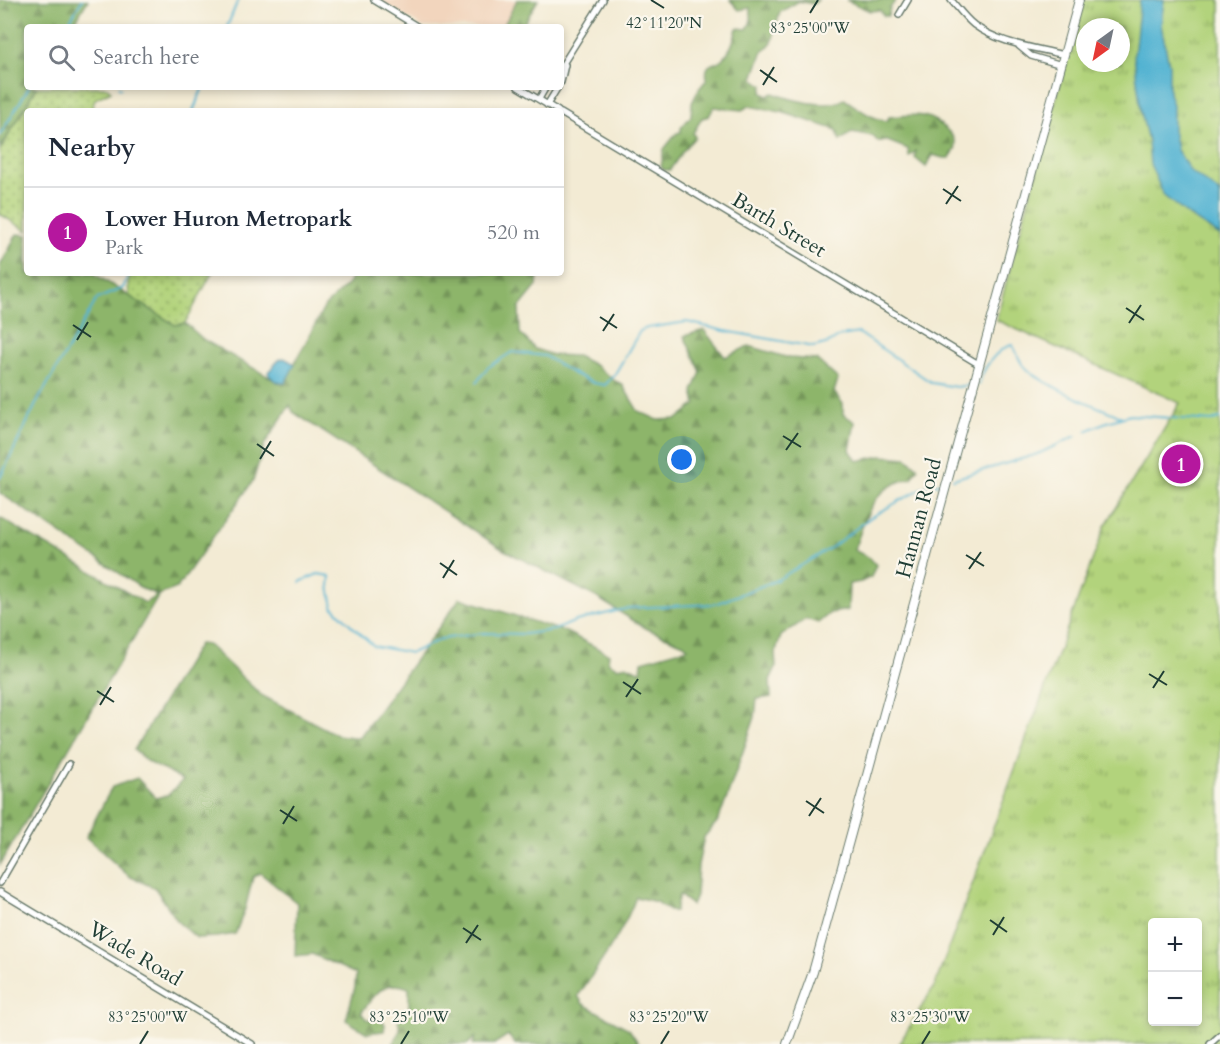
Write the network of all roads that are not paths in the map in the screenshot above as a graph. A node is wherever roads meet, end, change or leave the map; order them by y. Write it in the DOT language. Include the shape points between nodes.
graph roads {
  1 [pos="374,0"];
  2 [pos="603,0"];
  3 [pos="908,0"];
  4 [pos="951,0"];
  5 [pos="1079,0"];
  6 [pos="899,15"];
  7 [pos="413,24"];
  8 [pos="1018,45"];
  9 [pos="1064,55"];
  10 [pos="564,63"];
  11 [pos="1062,65"];
  12 [pos="523,90"];
  13 [pos="544,90"];
  14 [pos="556,90"];
  15 [pos="538,99"];
  16 [pos="548,105"];
  17 [pos="553,108"];
  18 [pos="564,115"];
  19 [pos="980,365"];
  20 [pos="69,764"];
  21 [pos="0,883"];
  22 [pos="0,892"];
  23 [pos="1220,1035"];
  24 [pos="252,1044"];
  25 [pos="787,1044"];
  26 [pos="1210,1044"];
  1 -- 7 [label="street"];
  2 -- 10 [label="street"];
  3 -- 6 [label="street"];
  4 -- 8 [label="street" via="972,23"];
  5 -- 9 [label="street, Hannan Road"];
  8 -- 9 [label="street"];
  8 -- 11 [label="street" via="1031,56"];
  9 -- 11 [label="street, Hannan Road"];
  11 -- 19 [label="street, Hannan Road"];
  12 -- 15 [label="street, Barth Street"];
  13 -- 15 [label="street"];
  14 -- 16 [label="street"];
  15 -- 16 [label="street, Barth Street"];
  16 -- 17 [label="street, Barth Street"];
  18 -- 19 [label="street, Barth Street"];
  19 -- 25 [label="street, Hannan Road" via="813,972"];
  20 -- 21 [label="street"];
  22 -- 24 [label="street, Wade Road"];
  23 -- 26 [label="street"];
}
